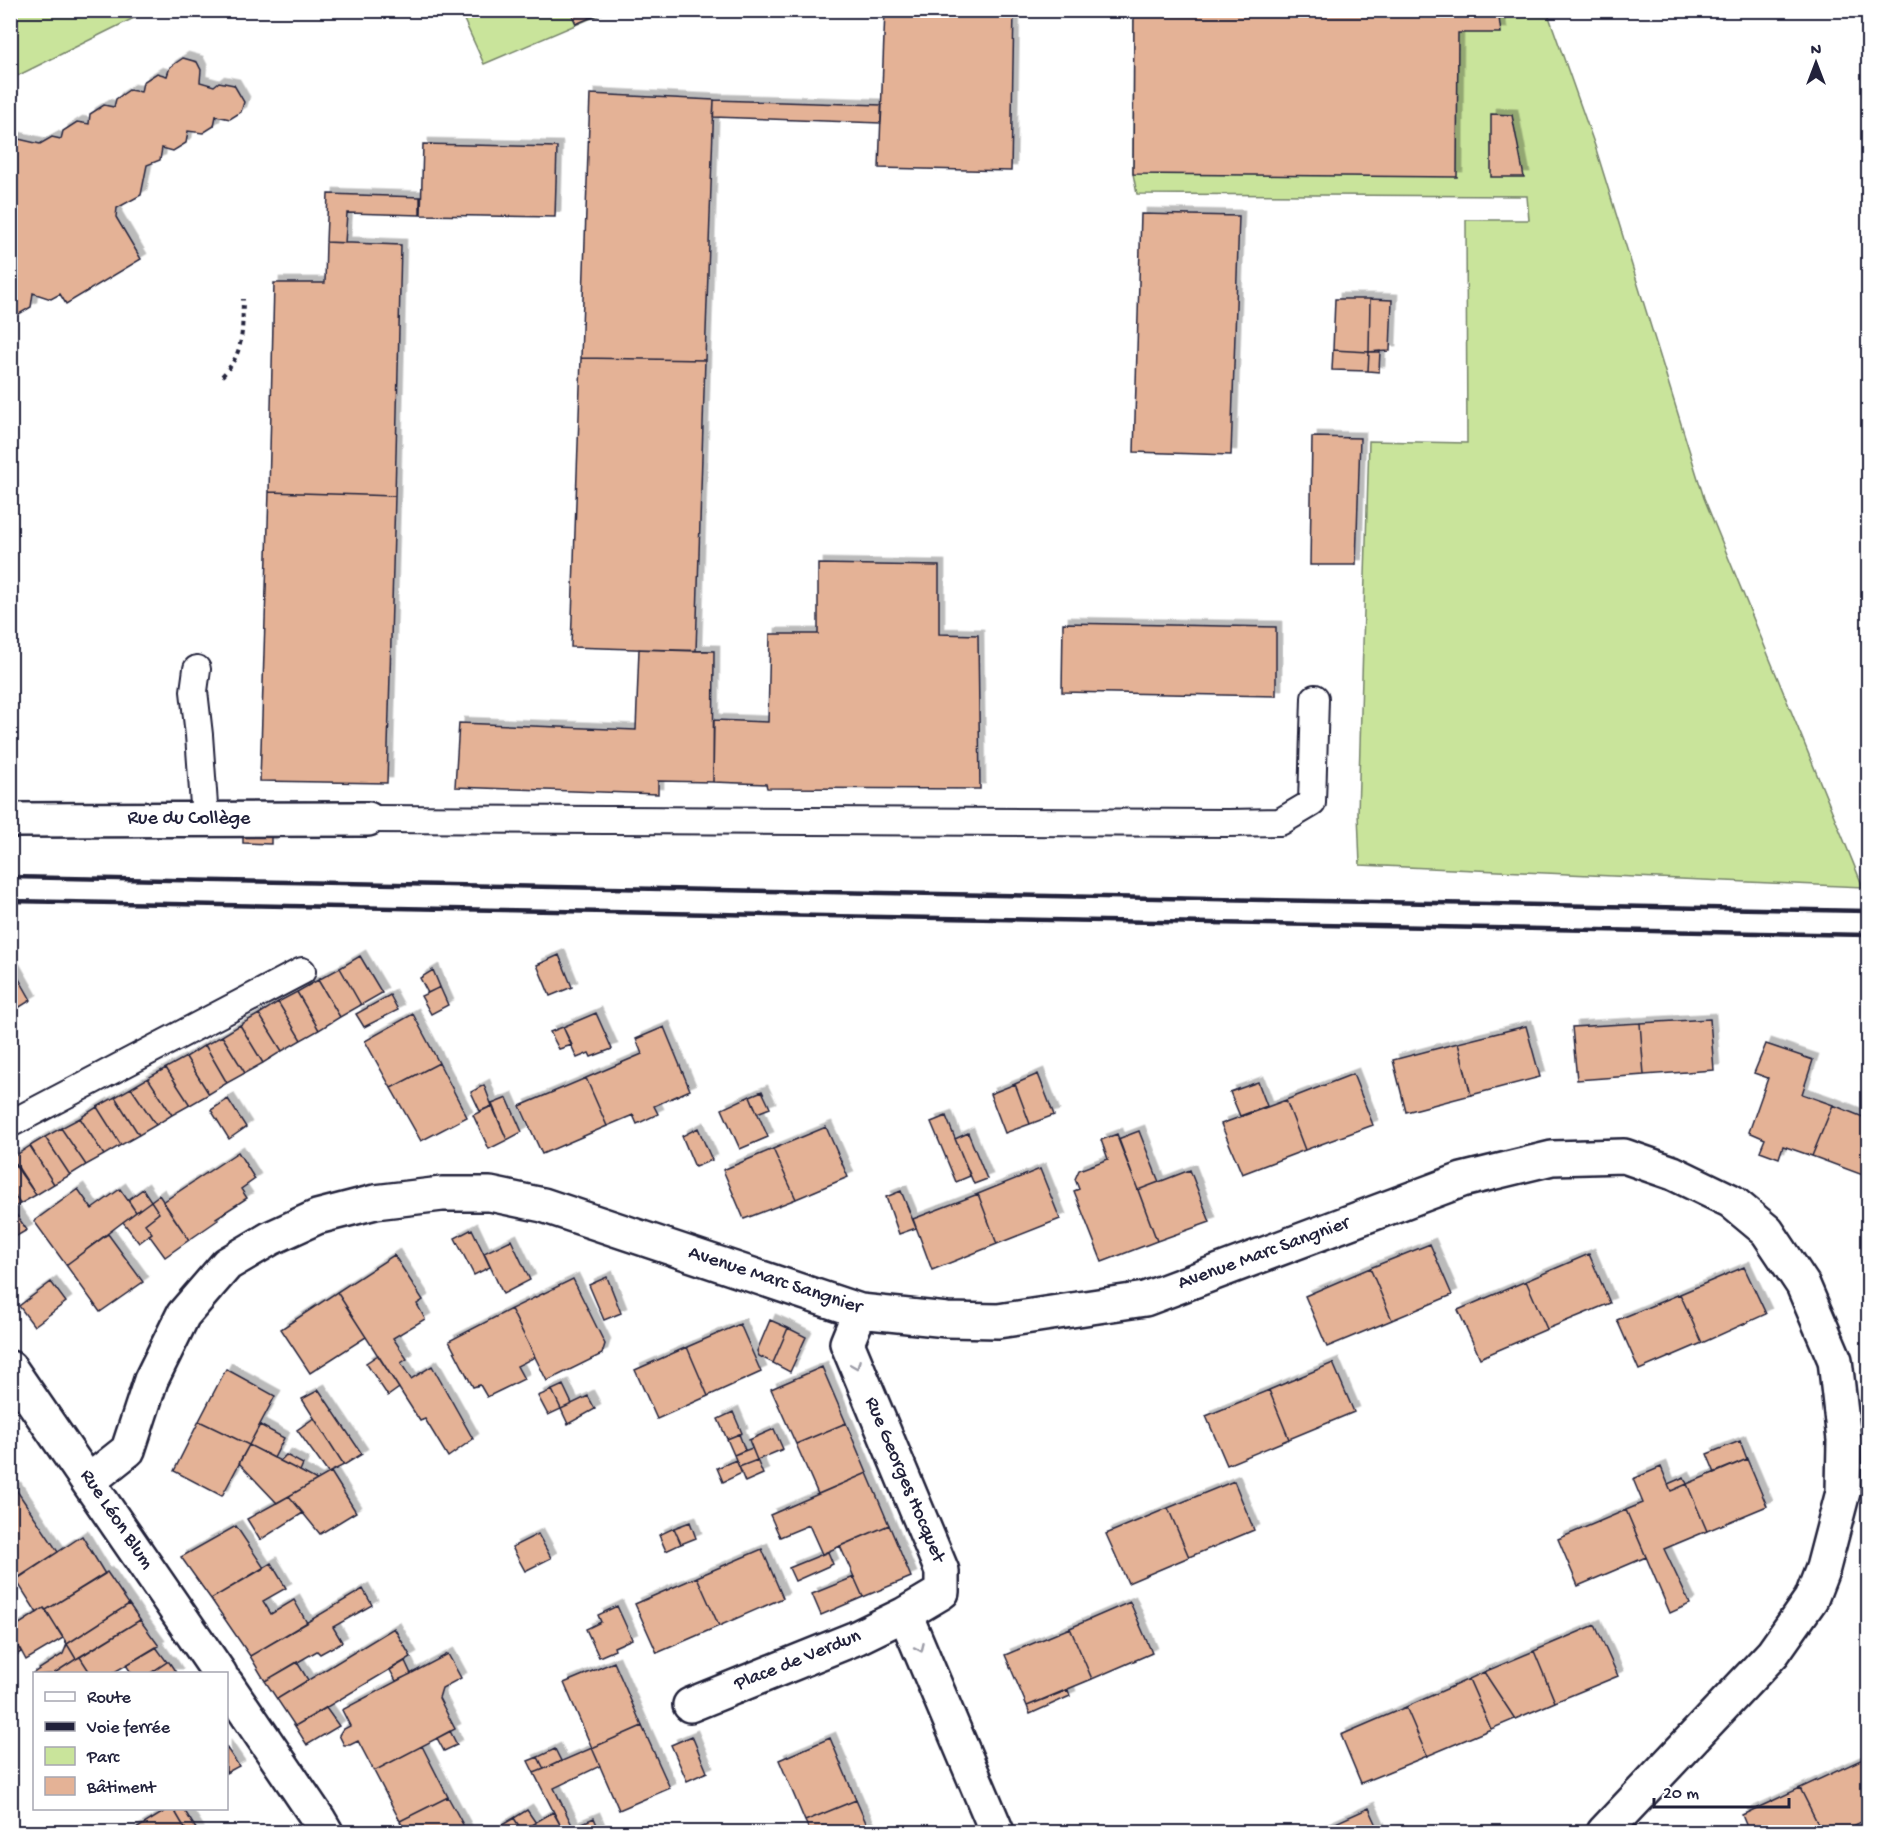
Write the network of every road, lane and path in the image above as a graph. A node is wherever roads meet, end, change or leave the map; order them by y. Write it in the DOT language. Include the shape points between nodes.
graph roads {
  1 [pos="243,299"];
  2 [pos="222,376"];
  3 [pos="197,669"];
  4 [pos="1316,698"];
  5 [pos="205,819"];
  6 [pos="368,819"];
  7 [pos="10,820"];
  8 [pos="302,972"];
  9 [pos="10,1124"];
  10 [pos="860,1311"];
  11 [pos="10,1368"];
  12 [pos="89,1481"];
  13 [pos="905,1614"];
  14 [pos="219,1672"];
  15 [pos="228,1686"];
  16 [pos="690,1705"];
  17 [pos="326,1833"];
  18 [pos="998,1833"];
  19 [pos="1604,1833"];
  1 -- 2 [label="path" via="241,345 232,366"];
  3 -- 5 [label="lane" via="194,691"];
  4 -- 6 [label="lane" via="1312,803 1280,822"];
  5 -- 6 [label="street, Rue du Collège"];
  5 -- 7 [label="street, Rue du Collège"];
  8 -- 9 [label="lane"];
  10 -- 12 [label="street, Avenue Marc Sangnier" via="543,1205 490,1194 442,1194 375,1202 317,1217 227,1264 183,1315 151,1380 128,1450"];
  10 -- 13 [label="street, Rue Georges Hocquet, one-way" via="847,1343 942,1570 942,1592"];
  10 -- 19 [label="street, Avenue Marc Sangnier" via="998,1321 1145,1299 1462,1180 1552,1158 1624,1156 1673,1173 1731,1201 1767,1232 1803,1285 1835,1360 1844,1440 1843,1492 1811,1599 1773,1653"];
  11 -- 12 [label="street, Rue Léon Blum"];
  12 -- 14 [label="street, Rue Léon Blum"];
  13 -- 16 [label="street, Place de Verdun" via="856,1638"];
  13 -- 18 [label="street, one-way"];
  15 -- 17 [label="street"];
}
